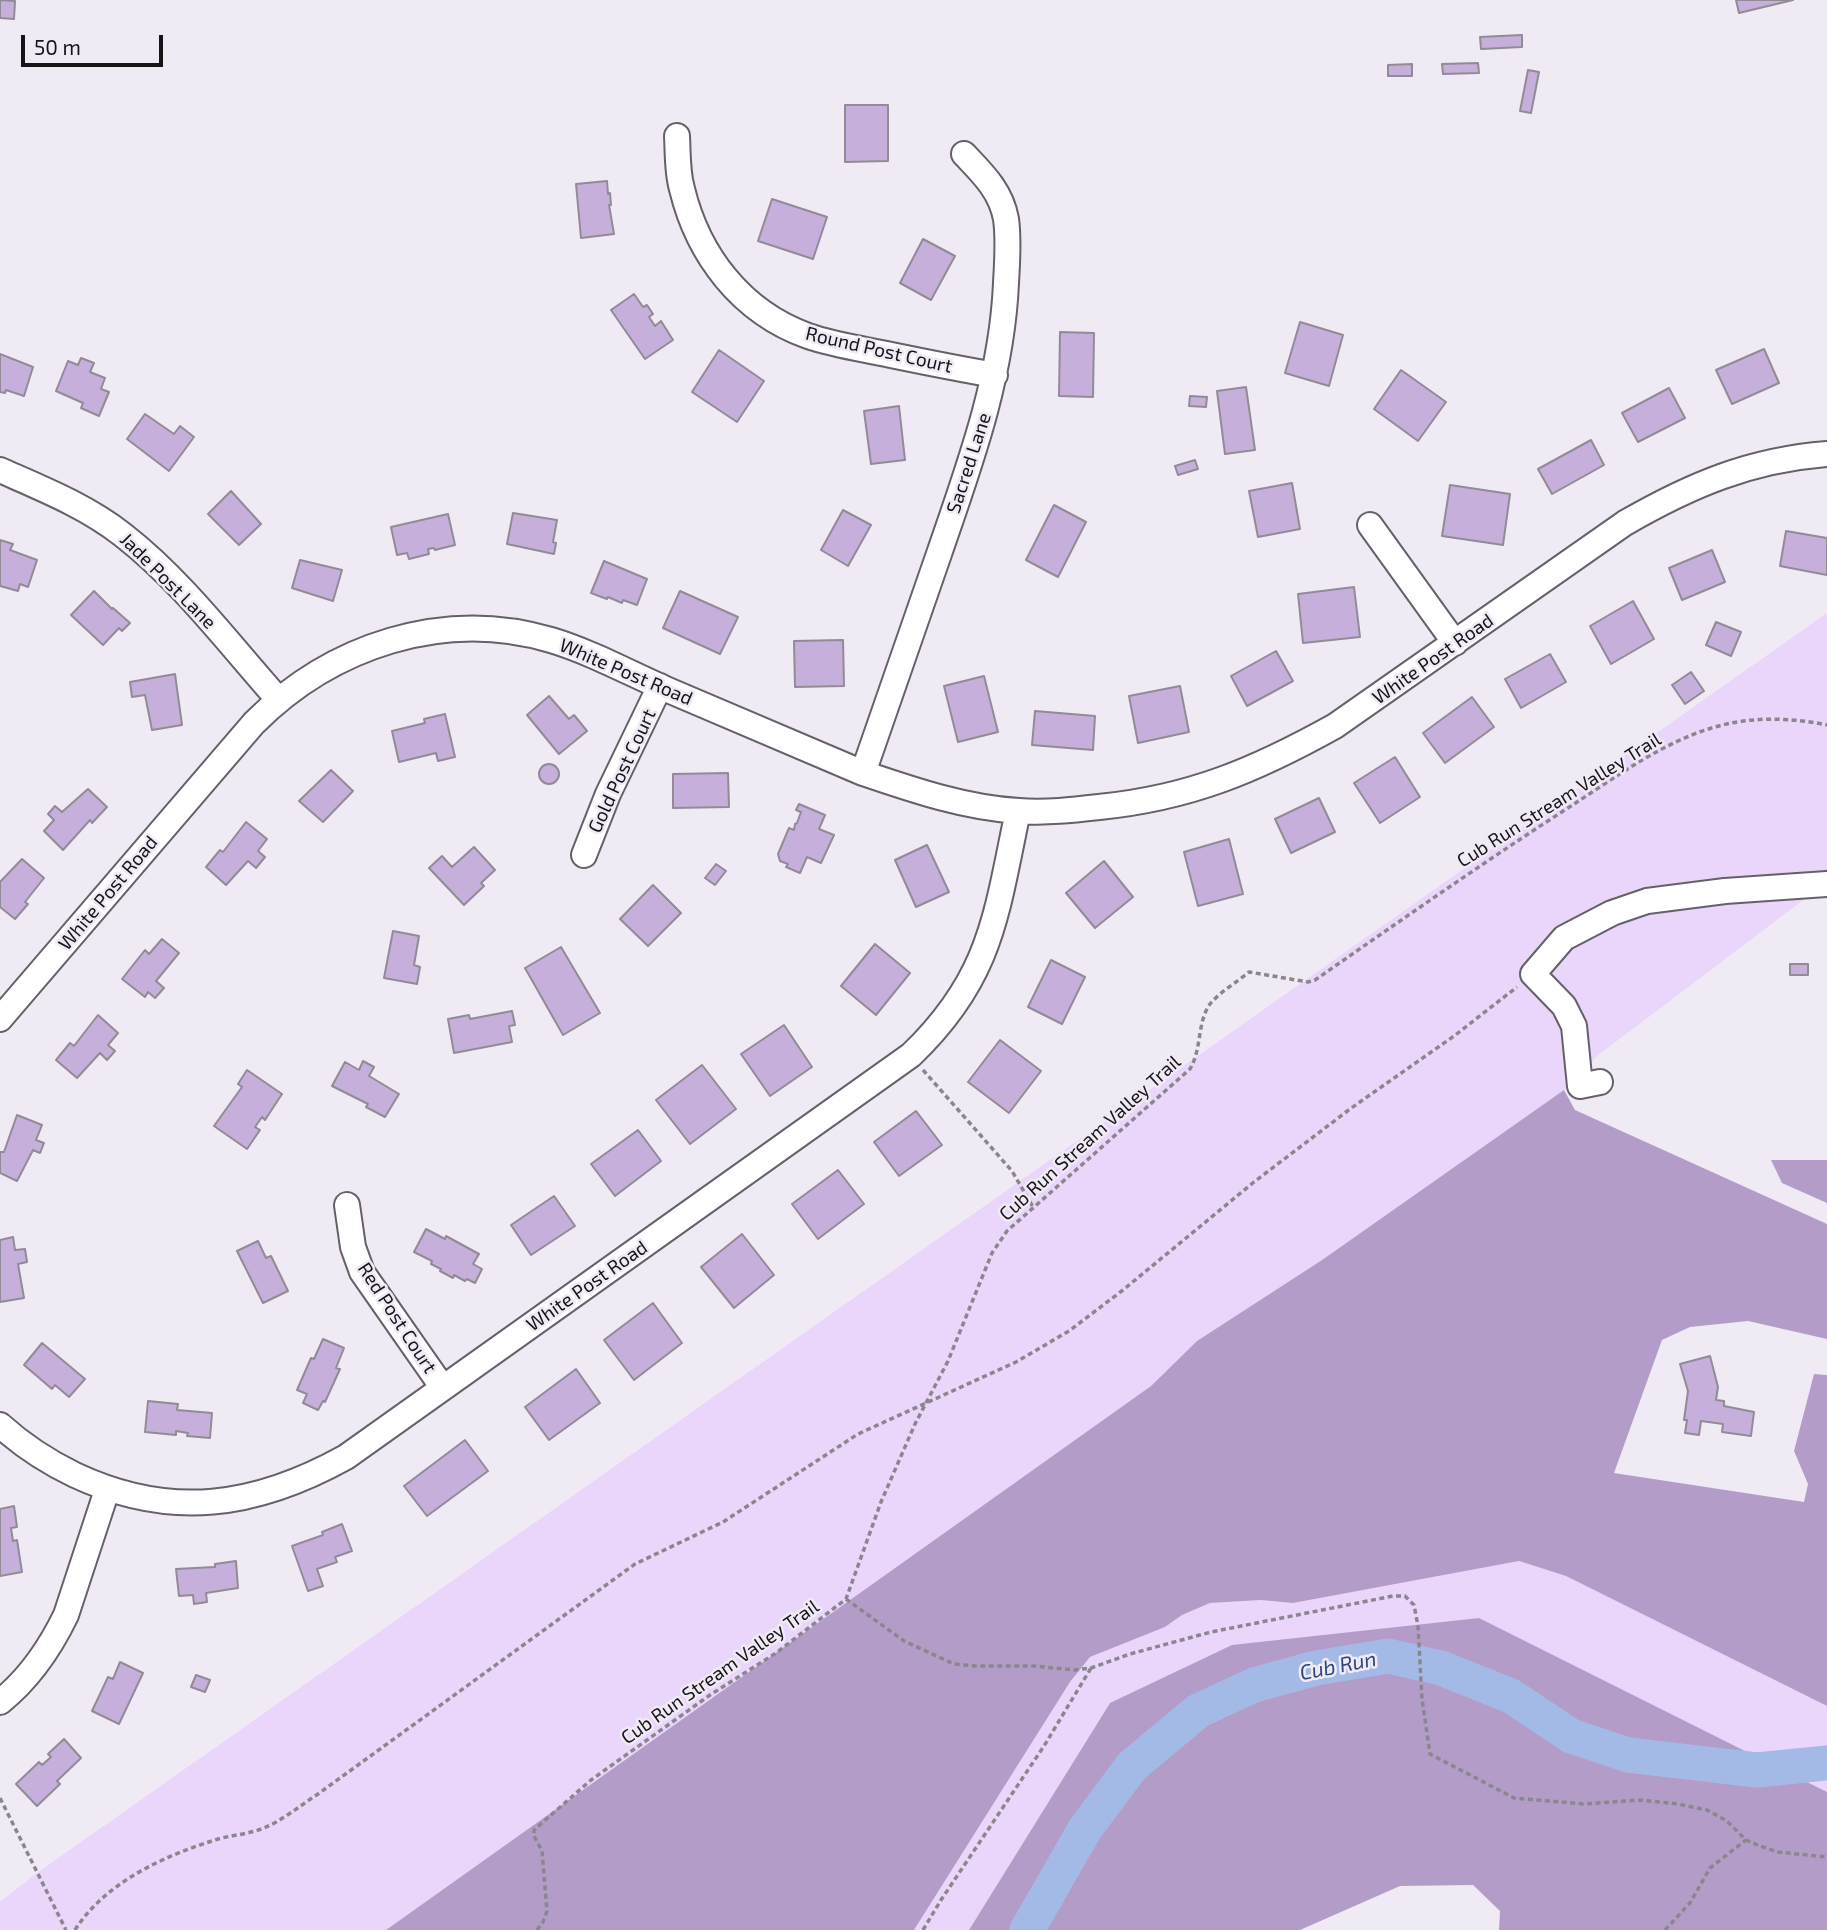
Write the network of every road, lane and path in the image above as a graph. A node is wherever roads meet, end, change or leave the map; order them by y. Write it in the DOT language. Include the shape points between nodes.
graph roads {
  1 [pos="677,136"];
  2 [pos="964,154"];
  3 [pos="995,375"];
  4 [pos="1827,454"];
  5 [pos="0,470"];
  6 [pos="1370,524"];
  7 [pos="1455,643"];
  8 [pos="660,687"];
  9 [pos="278,699"];
  10 [pos="1827,726"];
  11 [pos="863,773"];
  12 [pos="1018,811"];
  13 [pos="584,855"];
  14 [pos="1827,884"];
  15 [pos="1533,974"];
  16 [pos="0,1020"];
  17 [pos="911,1055"];
  18 [pos="1600,1082"];
  19 [pos="347,1205"];
  20 [pos="1033,1207"];
  21 [pos="443,1388"];
  22 [pos="929,1401"];
  23 [pos="0,1425"];
  24 [pos="107,1490"];
  25 [pos="846,1599"];
  26 [pos="1091,1668"];
  27 [pos="0,1702"];
  28 [pos="0,1798"];
  29 [pos="1746,1840"];
  30 [pos="1827,1857"];
  31 [pos="66,1930"];
  32 [pos="75,1930"];
  33 [pos="537,1930"];
  34 [pos="923,1930"];
  35 [pos="1665,1930"];
  1 -- 3 [label="street, Round Post Court" via="681,187 696,233 722,275 756,308 818,339"];
  2 -- 3 [label="street, Sacred Lane" via="998,193 1006,219 1005,314"];
  3 -- 11 [label="street, Sacred Lane" via="969,468"];
  4 -- 7 [label="street, White Post Road" via="1755,465 1669,498 1625,523"];
  5 -- 9 [label="street, Jade Post Lane" via="71,502 123,535 170,578"];
  6 -- 7 [label="street"];
  7 -- 12 [label="street, White Post Road" via="1335,726 1228,779 1134,804"];
  8 -- 9 [label="street, White Post Road" via="550,640 456,629 412,634 370,646 309,677"];
  8 -- 11 [label="street, White Post Road"];
  8 -- 13 [label="street, Gold Post Court"];
  9 -- 16 [label="street, White Post Road"];
  10 -- 20 [label="path, Cub Run Stream Valley Trail" via="1785,719 1737,722 1688,737 1643,759 1502,850 1315,980 1249,972 1211,1004 1190,1069"];
  11 -- 12 [label="street, White Post Road" via="946,798"];
  12 -- 17 [label="street, White Post Road" via="985,951 954,1007"];
  14 -- 15 [label="street" via="1647,901 1564,938"];
  15 -- 18 [label="street" via="1564,1006 1574,1026 1580,1086"];
  15 -- 22 [label="path" via="1265,1174 1069,1331 1016,1362"];
  17 -- 20 [label="path" via="1012,1171"];
  17 -- 21 [label="street, White Post Road"];
  19 -- 21 [label="street, Red Post Court" via="362,1272"];
  20 -- 22 [label="path, Cub Run Stream Valley Trail" via="1007,1231 992,1254"];
  21 -- 24 [label="street, White Post Road" via="346,1457 276,1490 233,1500 189,1503 141,1499"];
  22 -- 25 [label="path, Cub Run Stream Valley Trail" via="881,1502"];
  22 -- 32 [label="path" via="858,1434 723,1522 635,1564 318,1794 264,1828 213,1840 134,1875 92,1906"];
  23 -- 24 [label="street, White Post Road" via="61,1469"];
  24 -- 27 [label="street" via="58,1631 25,1679"];
  25 -- 26 [label="path" via="904,1641 954,1664"];
  25 -- 33 [label="path, Cub Run Stream Valley Trail" via="776,1653 591,1780 534,1830 542,1851 547,1911"];
  26 -- 29 [label="path" via="1211,1632 1405,1596 1414,1605 1418,1626 1430,1754 1514,1798 1678,1804 1707,1810"];
  26 -- 34 [label="path"];
  28 -- 31 [label="path"];
  29 -- 30 [label="path" via="1778,1852"];
  29 -- 35 [label="path" via="1710,1868 1690,1903"];
}
